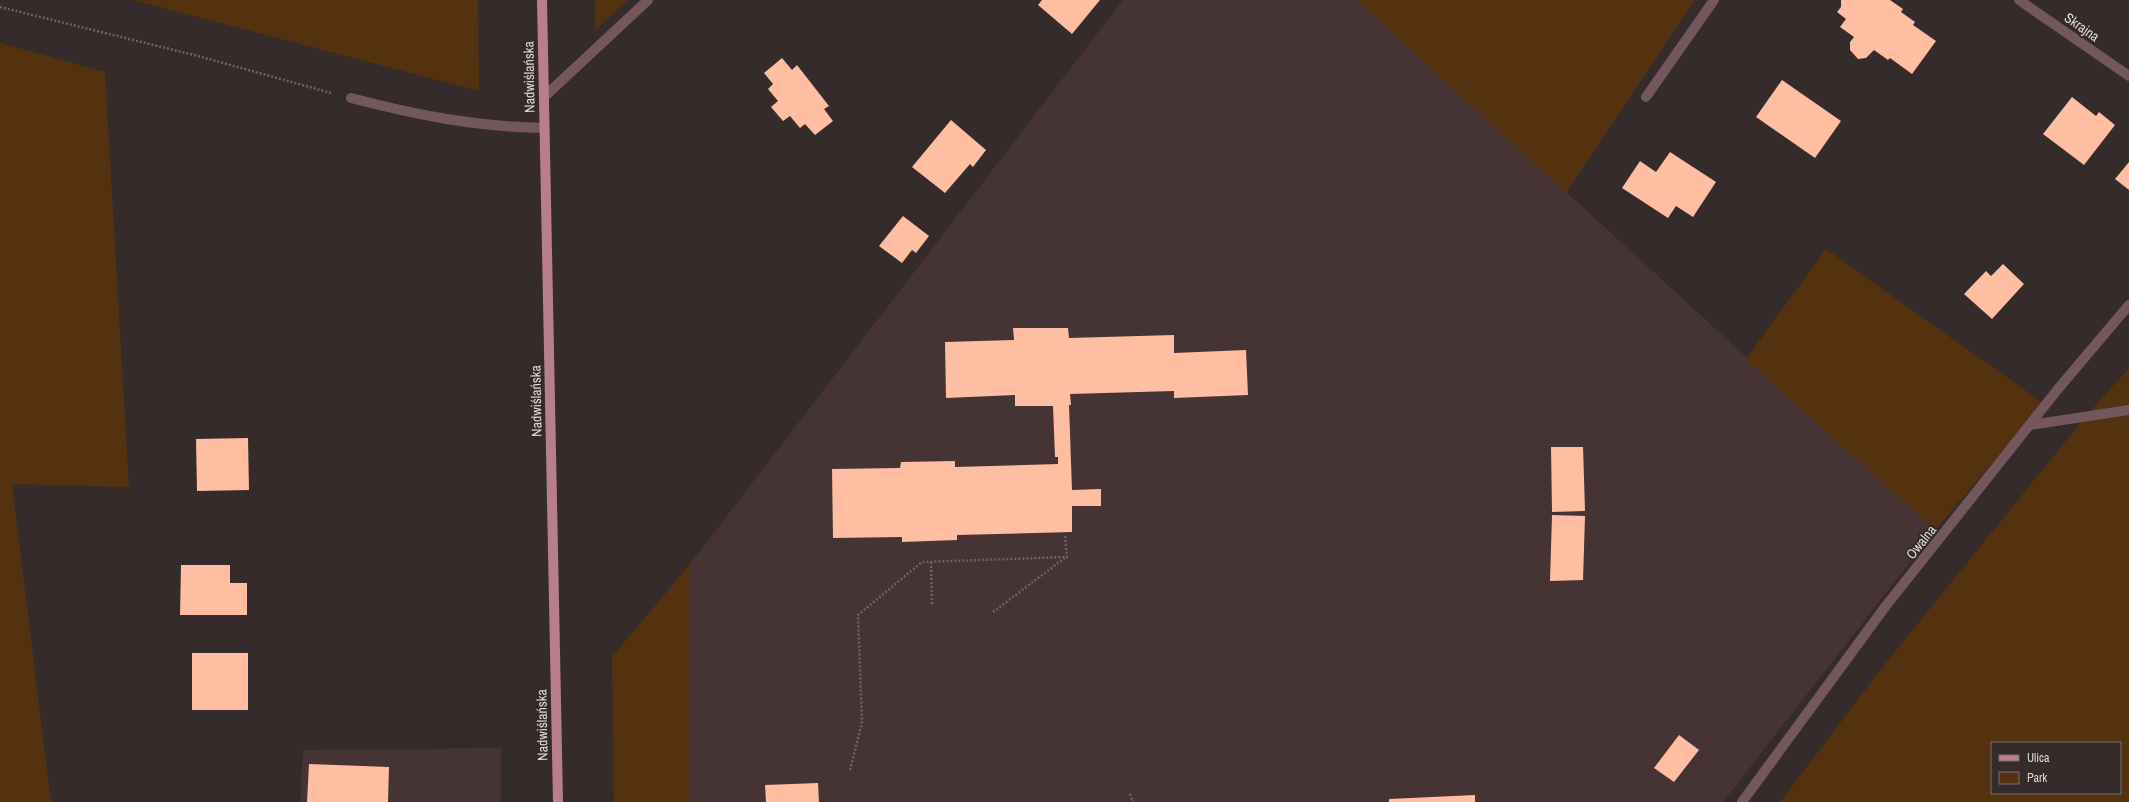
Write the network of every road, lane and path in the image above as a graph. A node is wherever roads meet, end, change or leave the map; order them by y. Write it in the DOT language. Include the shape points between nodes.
graph roads {
  1 [pos="542,0"];
  2 [pos="648,0"];
  3 [pos="1714,0"];
  4 [pos="2019,0"];
  5 [pos="0,7"];
  6 [pos="2129,76"];
  7 [pos="544,97"];
  8 [pos="1646,97"];
  9 [pos="351,98"];
  10 [pos="544,128"];
  11 [pos="2129,305"];
  12 [pos="2129,410"];
  13 [pos="2030,425"];
  14 [pos="1066,535"];
  15 [pos="1067,557"];
  16 [pos="931,562"];
  17 [pos="932,604"];
  18 [pos="993,612"];
  19 [pos="850,770"];
  20 [pos="1130,794"];
  21 [pos="558,802"];
  22 [pos="1133,802"];
  23 [pos="1742,802"];
  1 -- 7 [label="main road, Nadwiślańska"];
  2 -- 7 [label="street"];
  3 -- 8 [label="street"];
  4 -- 6 [label="street, Skrajna"];
  5 -- 9 [label="path" via="198,56"];
  7 -- 10 [label="main road, Nadwiślańska"];
  9 -- 10 [label="street" via="443,120 517,128"];
  10 -- 21 [label="main road, Nadwiślańska"];
  11 -- 13 [label="street, Owalna"];
  12 -- 13 [label="street"];
  13 -- 23 [label="street, Owalna" via="1885,607"];
  14 -- 15 [label="path"];
  15 -- 16 [label="path"];
  15 -- 18 [label="path"];
  16 -- 17 [label="path"];
  16 -- 19 [label="path" via="922,562 858,615 862,722"];
  20 -- 22 [label="path"];
}
